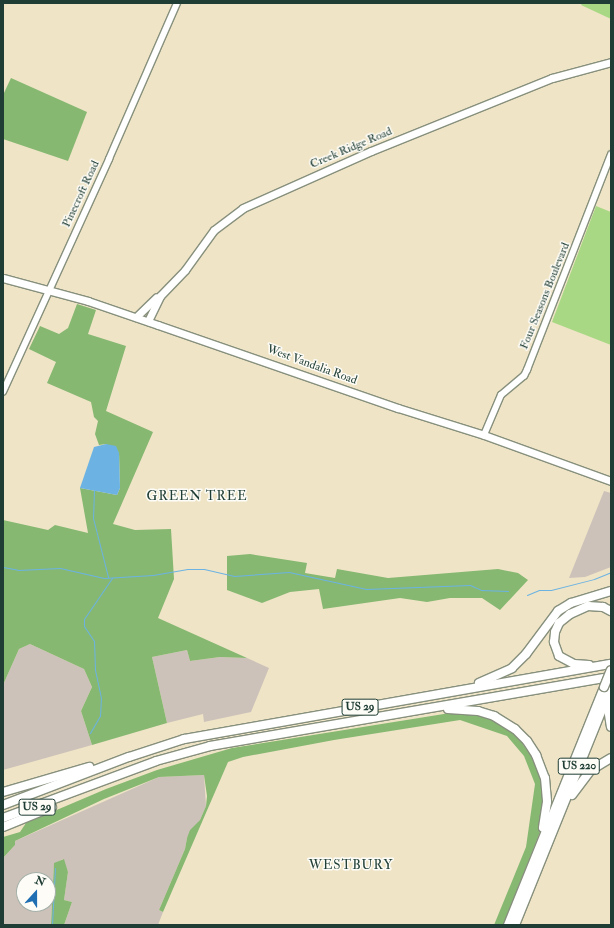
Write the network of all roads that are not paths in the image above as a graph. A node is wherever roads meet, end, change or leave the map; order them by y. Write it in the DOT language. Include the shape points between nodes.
graph roads {
  1 [pos="177,3"];
  2 [pos="611,62"];
  3 [pos="611,155"];
  4 [pos="3,278"];
  5 [pos="49,290"];
  6 [pos="160,296"];
  7 [pos="136,317"];
  8 [pos="148,321"];
  9 [pos="3,392"];
  10 [pos="484,435"];
  11 [pos="611,481"];
  12 [pos="611,591"];
  13 [pos="611,611"];
  14 [pos="611,664"];
  15 [pos="596,667"];
  16 [pos="611,670"];
  17 [pos="611,677"];
  18 [pos="608,687"];
  19 [pos="472,688"];
  20 [pos="607,698"];
  21 [pos="398,713"];
  22 [pos="611,727"];
  23 [pos="129,757"];
  24 [pos="611,758"];
  25 [pos="3,792"];
  26 [pos="70,794"];
  27 [pos="3,805"];
  28 [pos="3,818"];
  29 [pos="3,827"];
  30 [pos="552,835"];
  31 [pos="542,842"];
  32 [pos="508,925"];
  33 [pos="515,925"];
  1 -- 5 [label="street, Pinecroft Road"];
  2 -- 6 [label="main road, Creek Ridge Road" via="552,78 371,151 243,208 220,223 185,270"];
  3 -- 10 [label="street, Four Seasons Boulevard" via="527,370 524,376 501,395"];
  4 -- 5 [label="main road, West Vandalia Road"];
  5 -- 7 [label="main road, West Vandalia Road"];
  5 -- 9 [label="street, Pinecroft Road"];
  6 -- 7 [label="main road"];
  6 -- 8 [label="main road, Creek Ridge Road"];
  7 -- 8 [label="main road, West Vandalia Road"];
  8 -- 10 [label="main road, West Vandalia Road" via="398,408"];
  10 -- 11 [label="main road, West Vandalia Road"];
  12 -- 19 [label="highway" via="571,603 558,611 526,654 512,668"];
  13 -- 15 [label="highway" via="603,607 588,606 570,614 559,623 555,632 554,642 559,656 574,664"];
  14 -- 15 [label="highway, US 29"];
  15 -- 19 [label="highway, US 29"];
  16 -- 18 [label="highway, US 220, bridge"];
  17 -- 21 [label="highway, US 29"];
  18 -- 20 [label="highway, US 220"];
  18 -- 31 [label="highway, US 220"];
  19 -- 23 [label="highway, US 29" via="220,731"];
  20 -- 22 [label="highway"];
  20 -- 30 [label="highway, US 220"];
  21 -- 26 [label="highway, US 29" via="210,746 156,761"];
  21 -- 31 [label="highway" via="418,714 454,709 478,711 503,721 521,735 536,755 545,778 547,802"];
  23 -- 25 [label="highway" via="116,758"];
  23 -- 27 [label="highway, US 29"];
  24 -- 30 [label="highway" via="597,765 580,782"];
  26 -- 28 [label="highway, US 29"];
  26 -- 29 [label="highway" via="57,805"];
  30 -- 33 [label="highway, US 220"];
  31 -- 32 [label="highway, US 220"];
}
